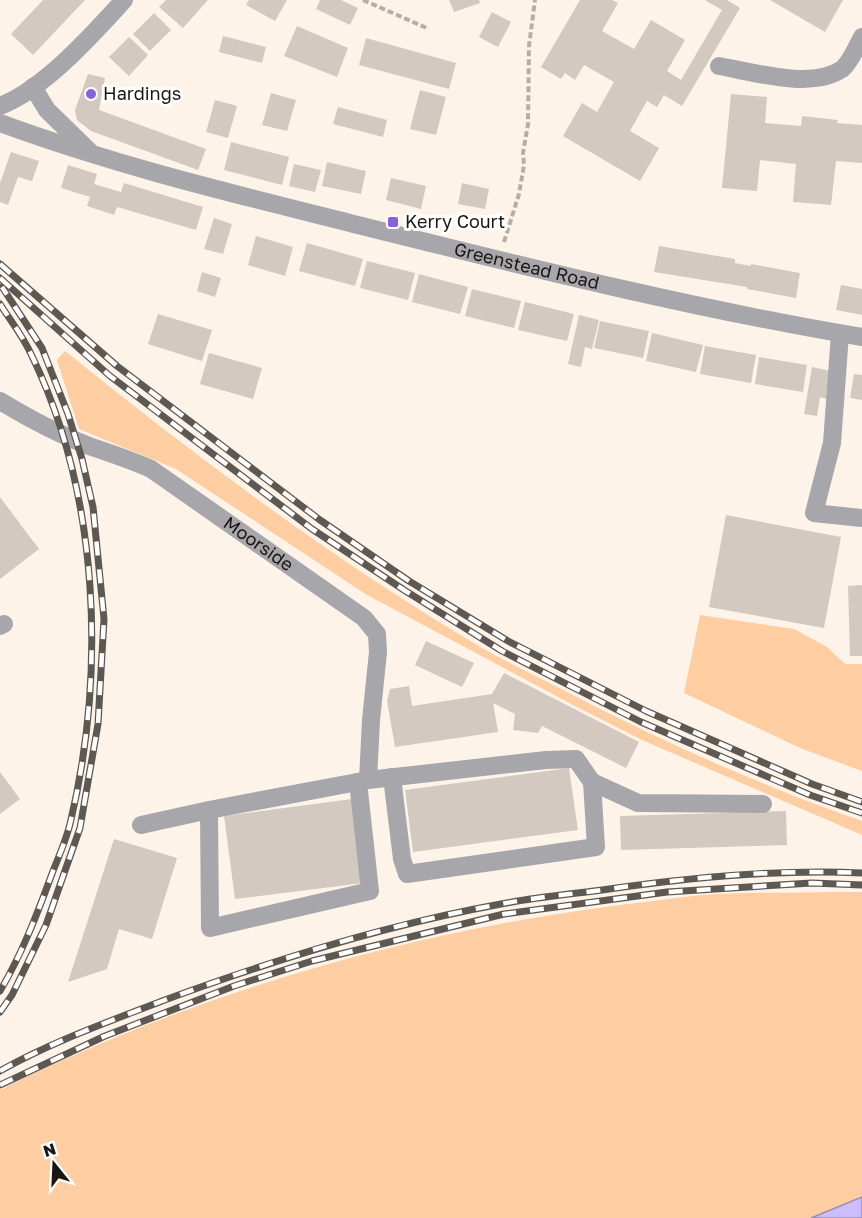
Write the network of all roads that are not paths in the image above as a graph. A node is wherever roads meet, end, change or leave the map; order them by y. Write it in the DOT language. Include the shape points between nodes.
graph roads {
  1 [pos="124,0"];
  2 [pos="862,38"];
  3 [pos="719,66"];
  4 [pos="33,87"];
  5 [pos="0,106"];
  6 [pos="0,123"];
  7 [pos="90,153"];
  8 [pos="840,334"];
  9 [pos="862,337"];
  10 [pos="0,401"];
  11 [pos="862,518"];
  12 [pos="392,777"];
  13 [pos="363,781"];
  14 [pos="592,782"];
  15 [pos="763,804"];
  16 [pos="209,810"];
  17 [pos="141,825"];
  1 -- 4 [label="street" via="82,46"];
  2 -- 3 [label="street" via="843,68 821,78 784,78"];
  4 -- 5 [label="street"];
  4 -- 7 [label="street, Greenstead Road" via="47,110"];
  6 -- 7 [label="street, Greenstead Road"];
  7 -- 8 [label="street, Greenstead Road" via="149,172 499,260"];
  8 -- 9 [label="street, Greenstead Road"];
  8 -- 11 [label="street" via="832,443 814,513"];
  10 -- 13 [label="street, Moorside" via="41,424 151,469 364,618 377,634 378,652"];
  12 -- 13 [label="street"];
  12 -- 14 [label="street" via="576,759"];
  12 -- 14 [label="street" via="407,874 596,847"];
  13 -- 16 [label="street"];
  13 -- 16 [label="street, Moorside" via="370,891 210,928"];
  14 -- 15 [label="street" via="638,803"];
  16 -- 17 [label="street"];
}
